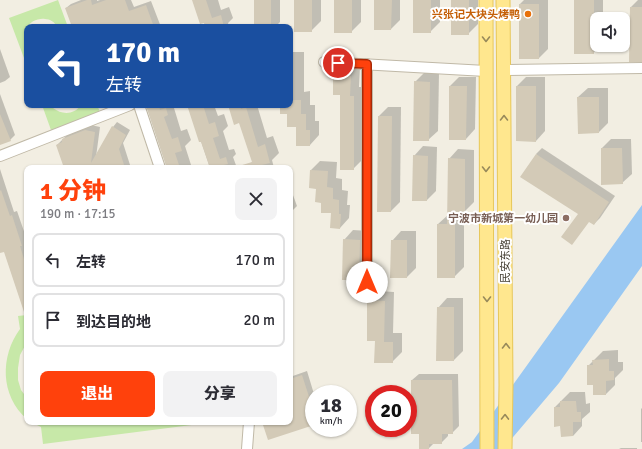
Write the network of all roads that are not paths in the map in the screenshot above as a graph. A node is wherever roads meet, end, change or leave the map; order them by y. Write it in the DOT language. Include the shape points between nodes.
graph roads {
  1 [pos="486,0"];
  2 [pos="503,0"];
  3 [pos="324,62"];
  4 [pos="367,64"];
  5 [pos="642,68"];
  6 [pos="503,70"];
  7 [pos="486,71"];
  8 [pos="122,108"];
  9 [pos="140,108"];
  10 [pos="0,156"];
  11 [pos="159,165"];
  12 [pos="367,282"];
  13 [pos="249,425"];
  14 [pos="247,449"];
  15 [pos="487,449"];
  16 [pos="505,449"];
  1 -- 7 [label="main road, 民安东路, one-way"];
  2 -- 6 [label="main road, 民安东路"];
  3 -- 4 [label="lane"];
  4 -- 7 [label="lane"];
  4 -- 12 [label="lane"];
  5 -- 6 [label="lane"];
  16 -- 6 [label="main road, 民安东路, one-way"];
  7 -- 15 [label="main road, 民安东路, one-way"];
  8 -- 10 [label="lane"];
  9 -- 11 [label="lane"];
  13 -- 14 [label="lane"];
}
